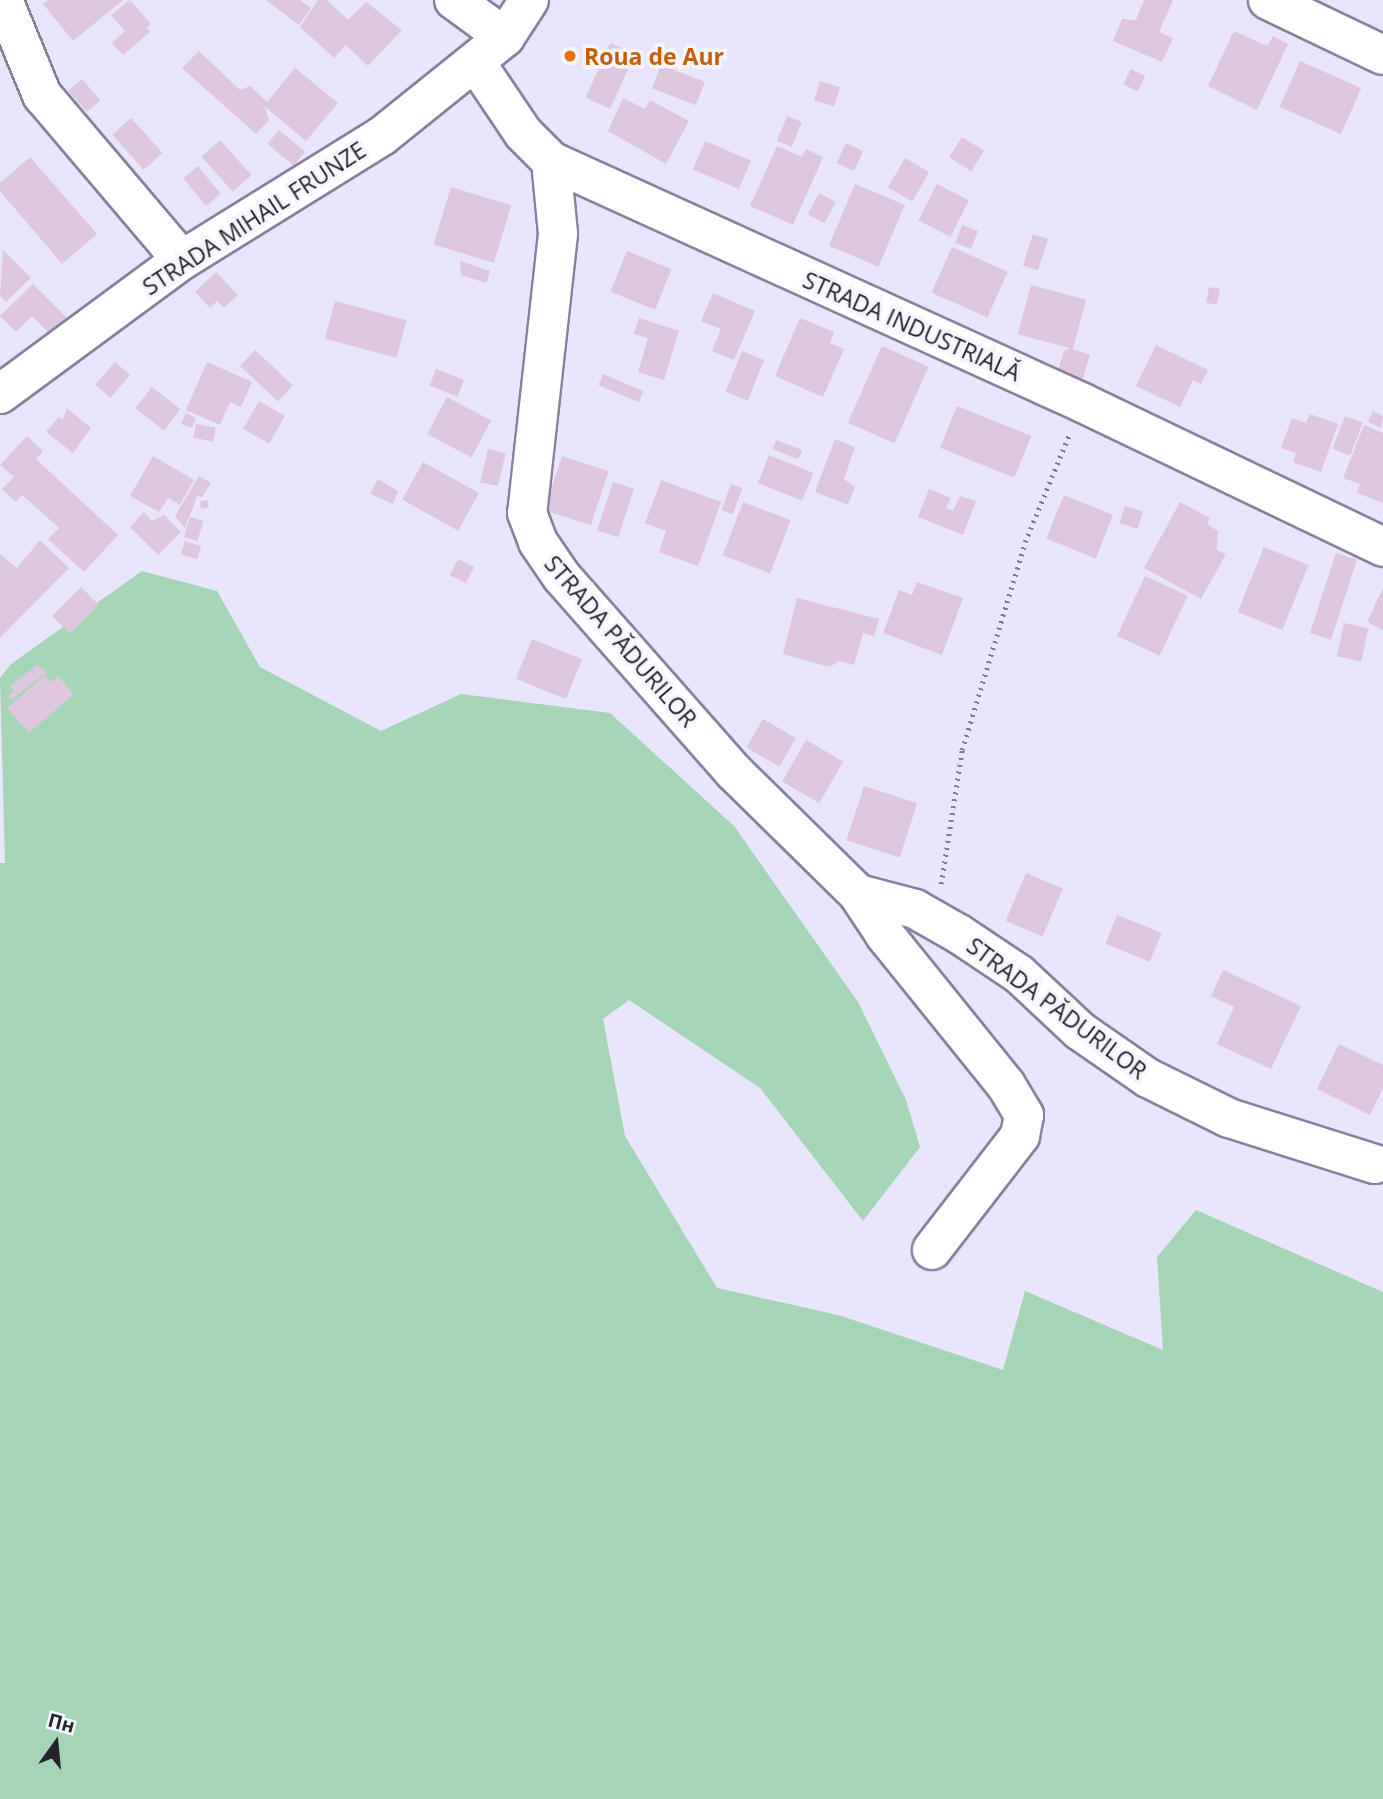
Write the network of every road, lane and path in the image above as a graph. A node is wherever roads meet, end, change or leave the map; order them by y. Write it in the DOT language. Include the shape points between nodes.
graph roads {
  1 [pos="3,0"];
  2 [pos="454,0"];
  3 [pos="529,0"];
  4 [pos="1268,0"];
  5 [pos="505,37"];
  6 [pos="1383,55"];
  7 [pos="476,63"];
  8 [pos="551,160"];
  9 [pos="182,260"];
  10 [pos="0,394"];
  11 [pos="1083,403"];
  12 [pos="1383,547"];
  13 [pos="858,894"];
  14 [pos="934,918"];
  15 [pos="1375,1164"];
  16 [pos="932,1250"];
  1 -- 9 [label="street" via="42,95"];
  2 -- 5 [label="street"];
  3 -- 5 [label="street, STRADA MIHAIL FRUNZE"];
  4 -- 6 [label="street"];
  5 -- 7 [label="street, STRADA MIHAIL FRUNZE"];
  7 -- 8 [label="street, STRADA INDUSTRIALĂ" via="523,133"];
  7 -- 9 [label="street, STRADA MIHAIL FRUNZE" via="382,136"];
  8 -- 11 [label="street, STRADA INDUSTRIALĂ"];
  8 -- 13 [label="street, STRADA PĂDURILOR" via="558,234 527,513 538,542 562,576 734,772"];
  9 -- 10 [label="street, STRADA MIHAIL FRUNZE"];
  11 -- 12 [label="street, STRADA INDUSTRIALĂ"];
  11 -- 14 [label="path" via="1025,542 962,750"];
  13 -- 14 [label="street, STRADA PĂDURILOR"];
  13 -- 16 [label="street, STRADA PĂDURILOR" via="884,935 1006,1085 1024,1115 1020,1136"];
  14 -- 15 [label="street, STRADA PĂDURILOR" via="1019,974 1080,1031 1149,1078 1228,1118"];
}
